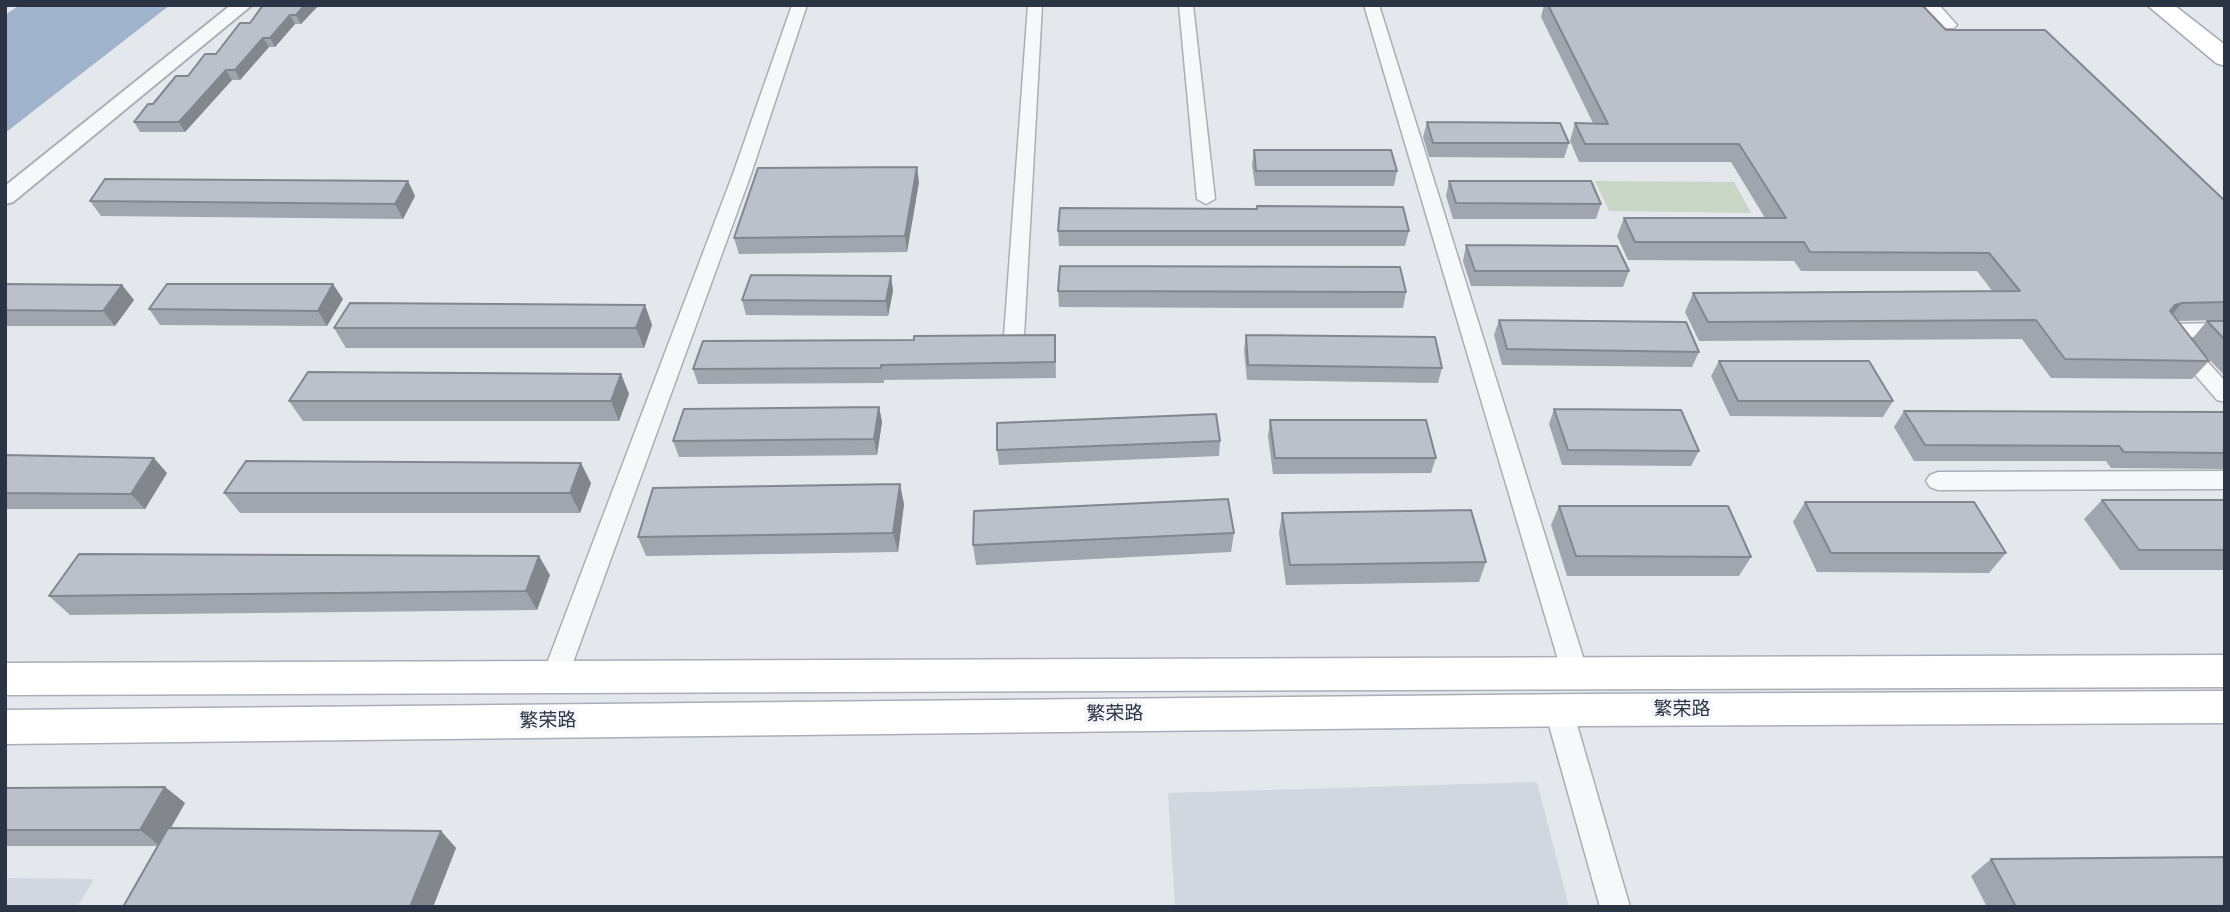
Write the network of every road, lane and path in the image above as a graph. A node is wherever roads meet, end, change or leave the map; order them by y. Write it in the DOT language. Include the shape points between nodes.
graph roads {
  1 [pos="243,5"];
  2 [pos="800,5"];
  3 [pos="1035,5"];
  4 [pos="1186,5"];
  5 [pos="1371,5"];
  6 [pos="1930,5"];
  7 [pos="2159,5"];
  8 [pos="2184,5"];
  9 [pos="1950,25"];
  10 [pos="2225,37"];
  11 [pos="2225,58"];
  12 [pos="5,197"];
  13 [pos="1206,199"];
  14 [pos="2225,330"];
  15 [pos="1014,336"];
  16 [pos="2225,395"];
  17 [pos="2225,480"];
  18 [pos="1938,481"];
  19 [pos="2225,671"];
  20 [pos="1575,673"];
  21 [pos="5,678"];
  22 [pos="554,679"];
  23 [pos="2225,707"];
  24 [pos="1559,710"];
  25 [pos="9,732"];
  26 [pos="1615,907"];
  1 -- 12 [label="street"];
  2 -- 22 [label="street"];
  3 -- 15 [label="street"];
  4 -- 13 [label="street"];
  5 -- 20 [label="street"];
  6 -- 9 [label="street"];
  7 -- 11 [label="main road"];
  8 -- 10 [label="main road"];
  14 -- 16 [label="street" via="2167,331"];
  17 -- 18 [label="street"];
  19 -- 20 [label="main road, 繁荣路"];
  20 -- 22 [label="main road, 繁荣路"];
  21 -- 22 [label="main road, 繁荣路"];
  23 -- 24 [label="main road, 繁荣路"];
  24 -- 25 [label="main road, 繁荣路"];
  24 -- 26 [label="street"];
}
